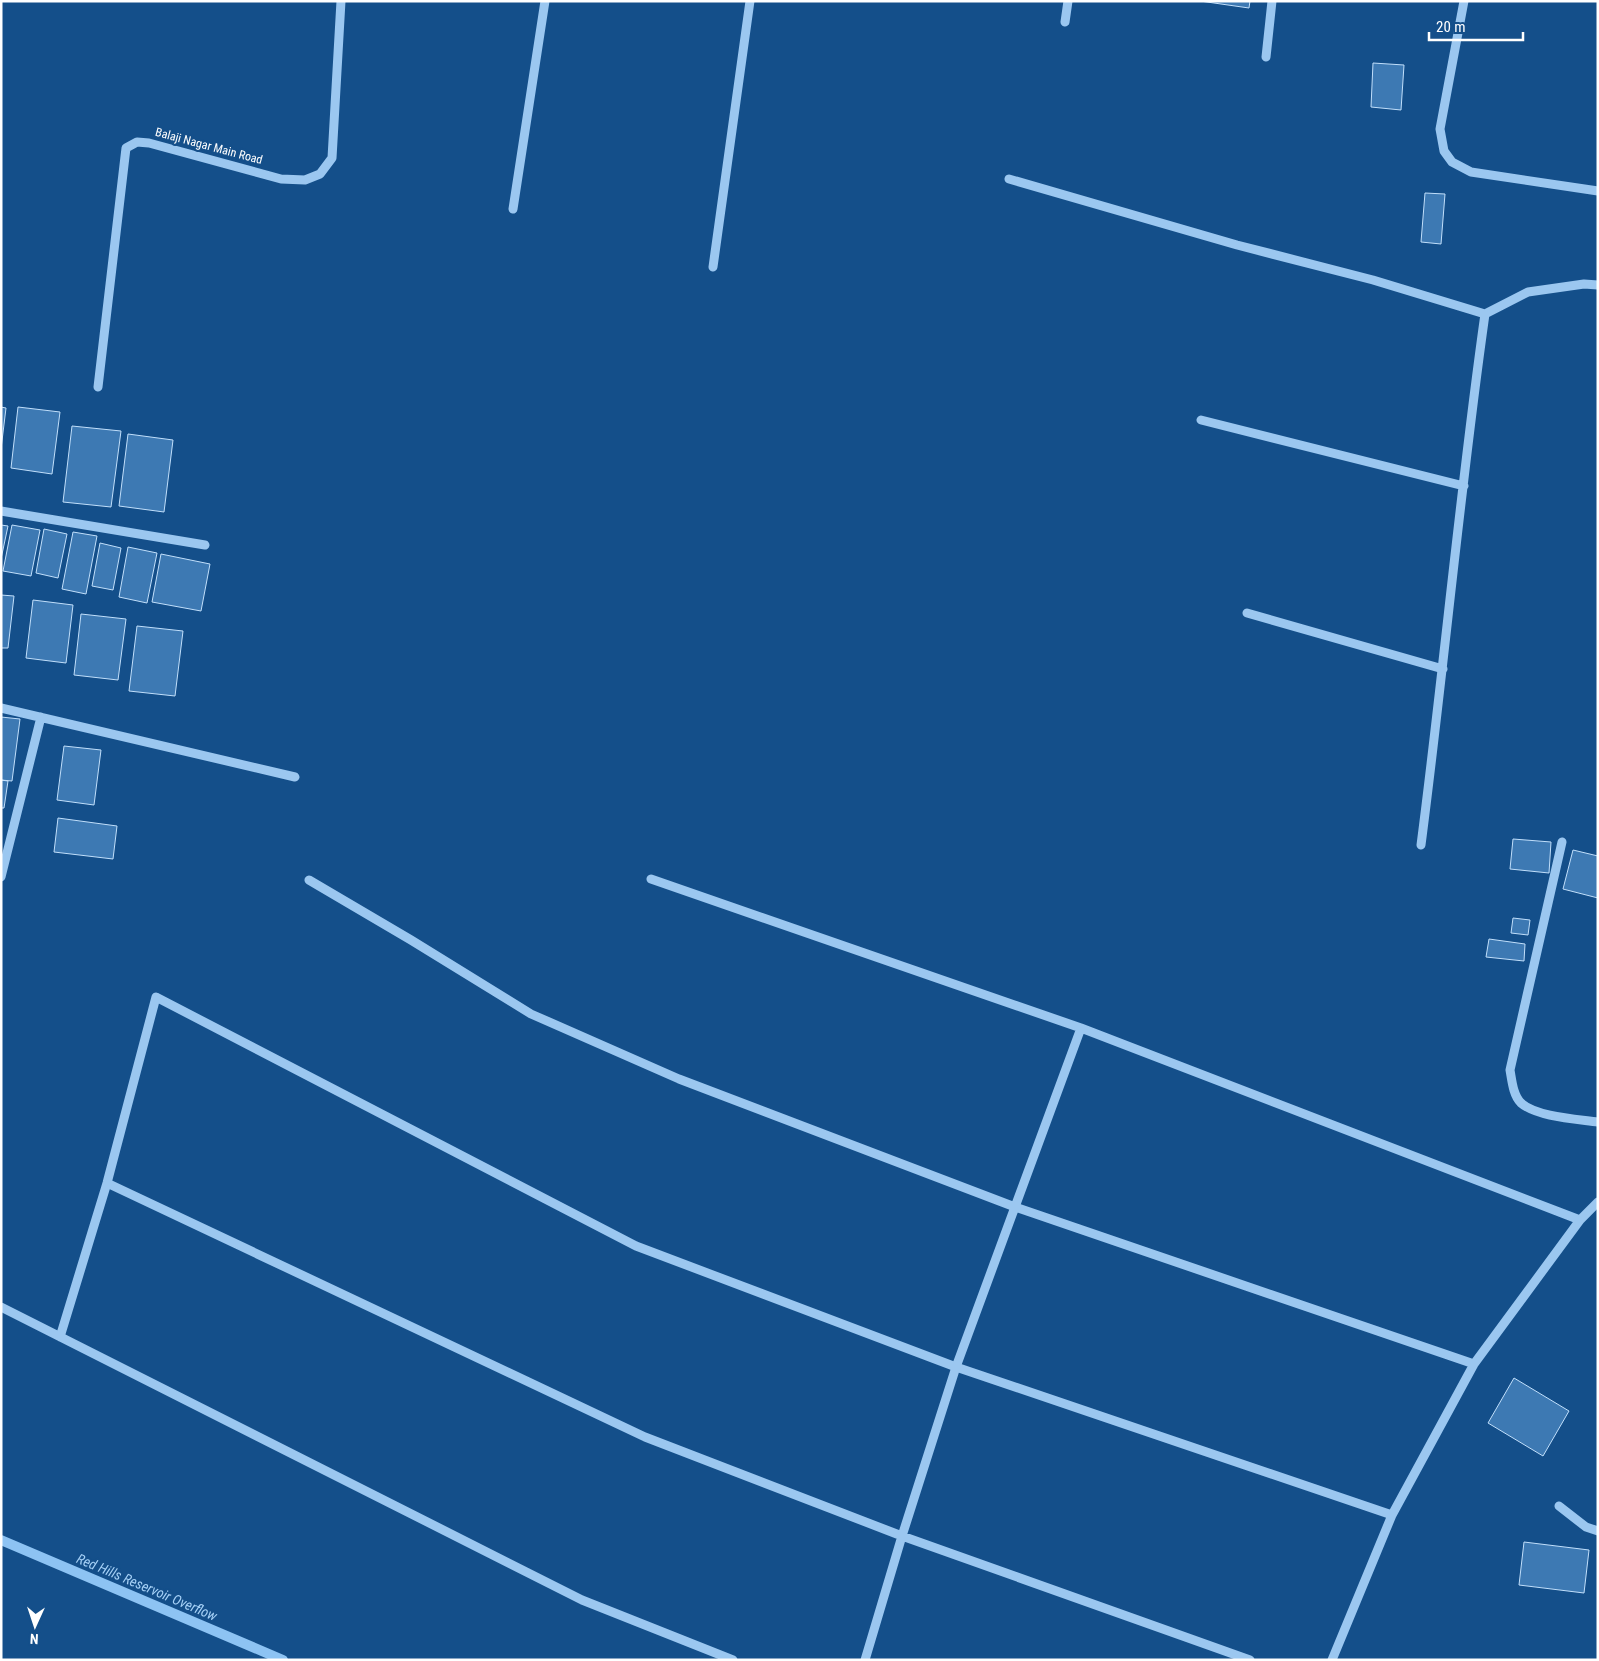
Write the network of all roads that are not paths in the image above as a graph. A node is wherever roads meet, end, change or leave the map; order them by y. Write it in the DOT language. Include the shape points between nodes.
graph roads {
  1 [pos="341,1"];
  2 [pos="545,1"];
  3 [pos="750,1"];
  4 [pos="1068,1"];
  5 [pos="1272,1"];
  6 [pos="1464,1"];
  7 [pos="1064,22"];
  8 [pos="1266,56"];
  9 [pos="1009,179"];
  10 [pos="1598,191"];
  11 [pos="513,210"];
  12 [pos="713,267"];
  13 [pos="1598,285"];
  14 [pos="1485,314"];
  15 [pos="98,387"];
  16 [pos="1201,420"];
  17 [pos="1464,486"];
  18 [pos="1,511"];
  19 [pos="204,545"];
  20 [pos="1247,613"];
  21 [pos="1443,669"];
  22 [pos="1,708"];
  23 [pos="41,717"];
  24 [pos="295,777"];
  25 [pos="1562,842"];
  26 [pos="1421,845"];
  27 [pos="1,877"];
  28 [pos="651,879"];
  29 [pos="309,880"];
  30 [pos="1081,1028"];
  31 [pos="1598,1122"];
  32 [pos="107,1183"];
  33 [pos="1598,1202"];
  34 [pos="1015,1207"];
  35 [pos="1580,1220"];
  36 [pos="1,1307"];
  37 [pos="60,1337"];
  38 [pos="1474,1364"];
  39 [pos="956,1367"];
  40 [pos="1559,1506"];
  41 [pos="1392,1515"];
  42 [pos="1598,1531"];
  43 [pos="902,1536"];
  44 [pos="733,1660"];
  45 [pos="865,1660"];
  46 [pos="1250,1660"];
  47 [pos="1332,1660"];
  1 -- 15 [label="street, Balaji Nagar Main Road" via="332,158 320,174 305,180 281,178 150,143 137,142 126,148"];
  2 -- 11 [label="street"];
  3 -- 12 [label="street"];
  4 -- 7 [label="street"];
  5 -- 8 [label="street"];
  6 -- 10 [label="street" via="1440,129 1444,151 1452,162 1471,172"];
  9 -- 14 [label="street"];
  13 -- 14 [label="street" via="1528,292"];
  14 -- 17 [label="street"];
  16 -- 17 [label="street"];
  17 -- 21 [label="street"];
  18 -- 19 [label="street"];
  20 -- 21 [label="street"];
  21 -- 26 [label="street"];
  22 -- 23 [label="street"];
  23 -- 24 [label="street"];
  23 -- 27 [label="street"];
  25 -- 31 [label="street" via="1510,1070 1513,1089 1521,1103 1540,1112"];
  28 -- 30 [label="street"];
  29 -- 34 [label="street" via="531,1014 679,1079"];
  30 -- 34 [label="street"];
  30 -- 35 [label="street"];
  32 -- 37 [label="street"];
  32 -- 39 [label="street" via="156,997 636,1246"];
  32 -- 43 [label="street" via="645,1437"];
  33 -- 35 [label="street"];
  34 -- 38 [label="street"];
  34 -- 39 [label="street"];
  35 -- 38 [label="street"];
  36 -- 37 [label="street"];
  37 -- 44 [label="street" via="582,1600"];
  38 -- 41 [label="street"];
  39 -- 41 [label="street"];
  39 -- 43 [label="street"];
  40 -- 42 [label="street" via="1586,1527"];
  41 -- 47 [label="street"];
  43 -- 45 [label="street"];
  43 -- 46 [label="street"];
}
